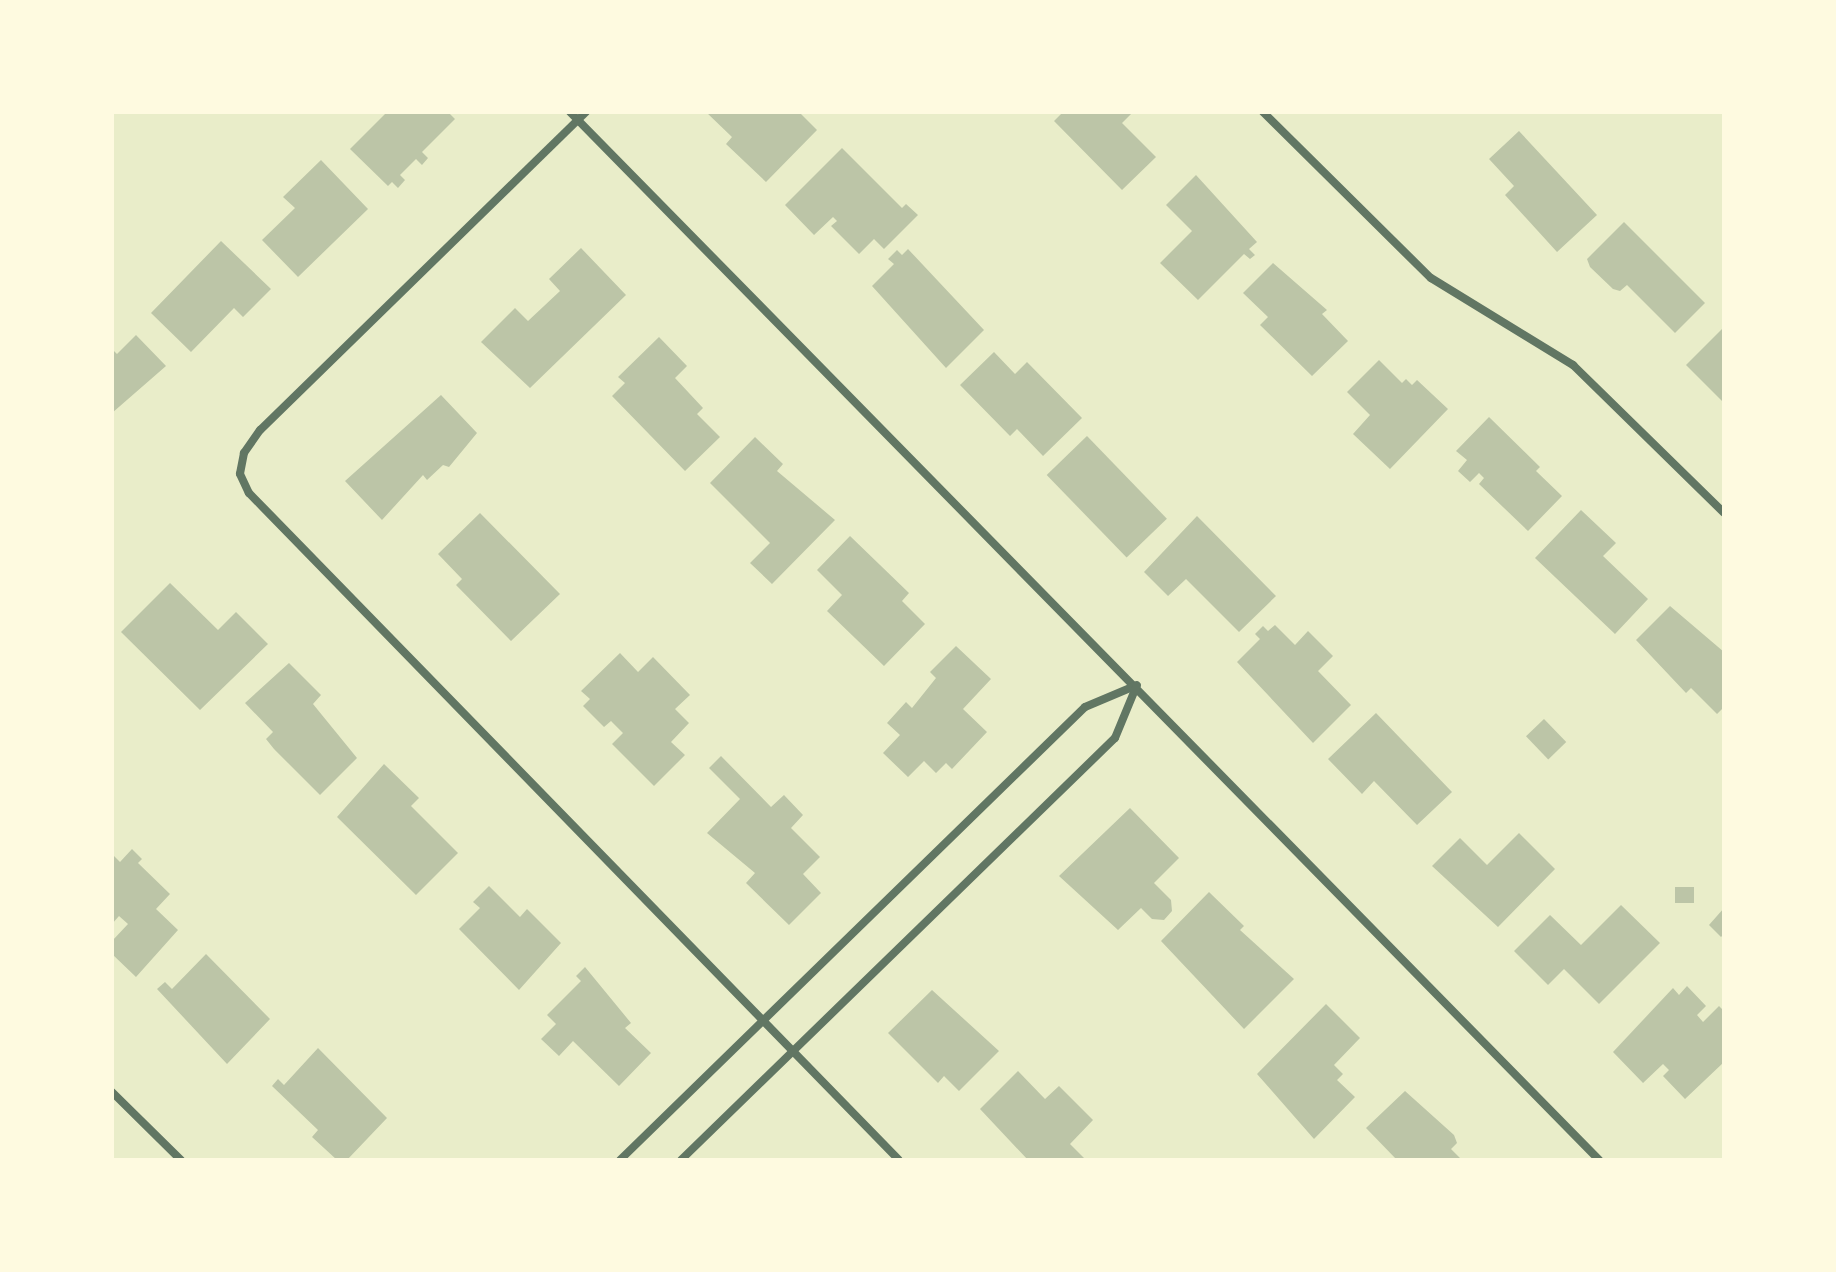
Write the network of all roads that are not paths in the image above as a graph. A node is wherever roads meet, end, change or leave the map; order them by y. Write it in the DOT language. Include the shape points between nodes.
graph roads {
  1 [pos="570,112"];
  2 [pos="586,112"];
  3 [pos="1263,112"];
  4 [pos="578,120"];
  5 [pos="1724,513"];
  6 [pos="1137,685"];
  7 [pos="762,1021"];
  8 [pos="792,1052"];
  9 [pos="112,1092"];
  10 [pos="181,1160"];
  11 [pos="620,1160"];
  12 [pos="681,1160"];
  13 [pos="899,1160"];
  14 [pos="1599,1160"];
  1 -- 4 [label="street"];
  2 -- 4 [label="street"];
  3 -- 5 [label="street" via="1431,278 1573,365"];
  4 -- 6 [label="street"];
  4 -- 7 [label="street" via="260,430 244,453 240,474 249,493"];
  6 -- 7 [label="street" via="1085,707"];
  6 -- 8 [label="street" via="1115,738"];
  6 -- 14 [label="street"];
  7 -- 8 [label="street"];
  7 -- 11 [label="street"];
  8 -- 12 [label="street"];
  8 -- 13 [label="street"];
  9 -- 10 [label="street"];
}
